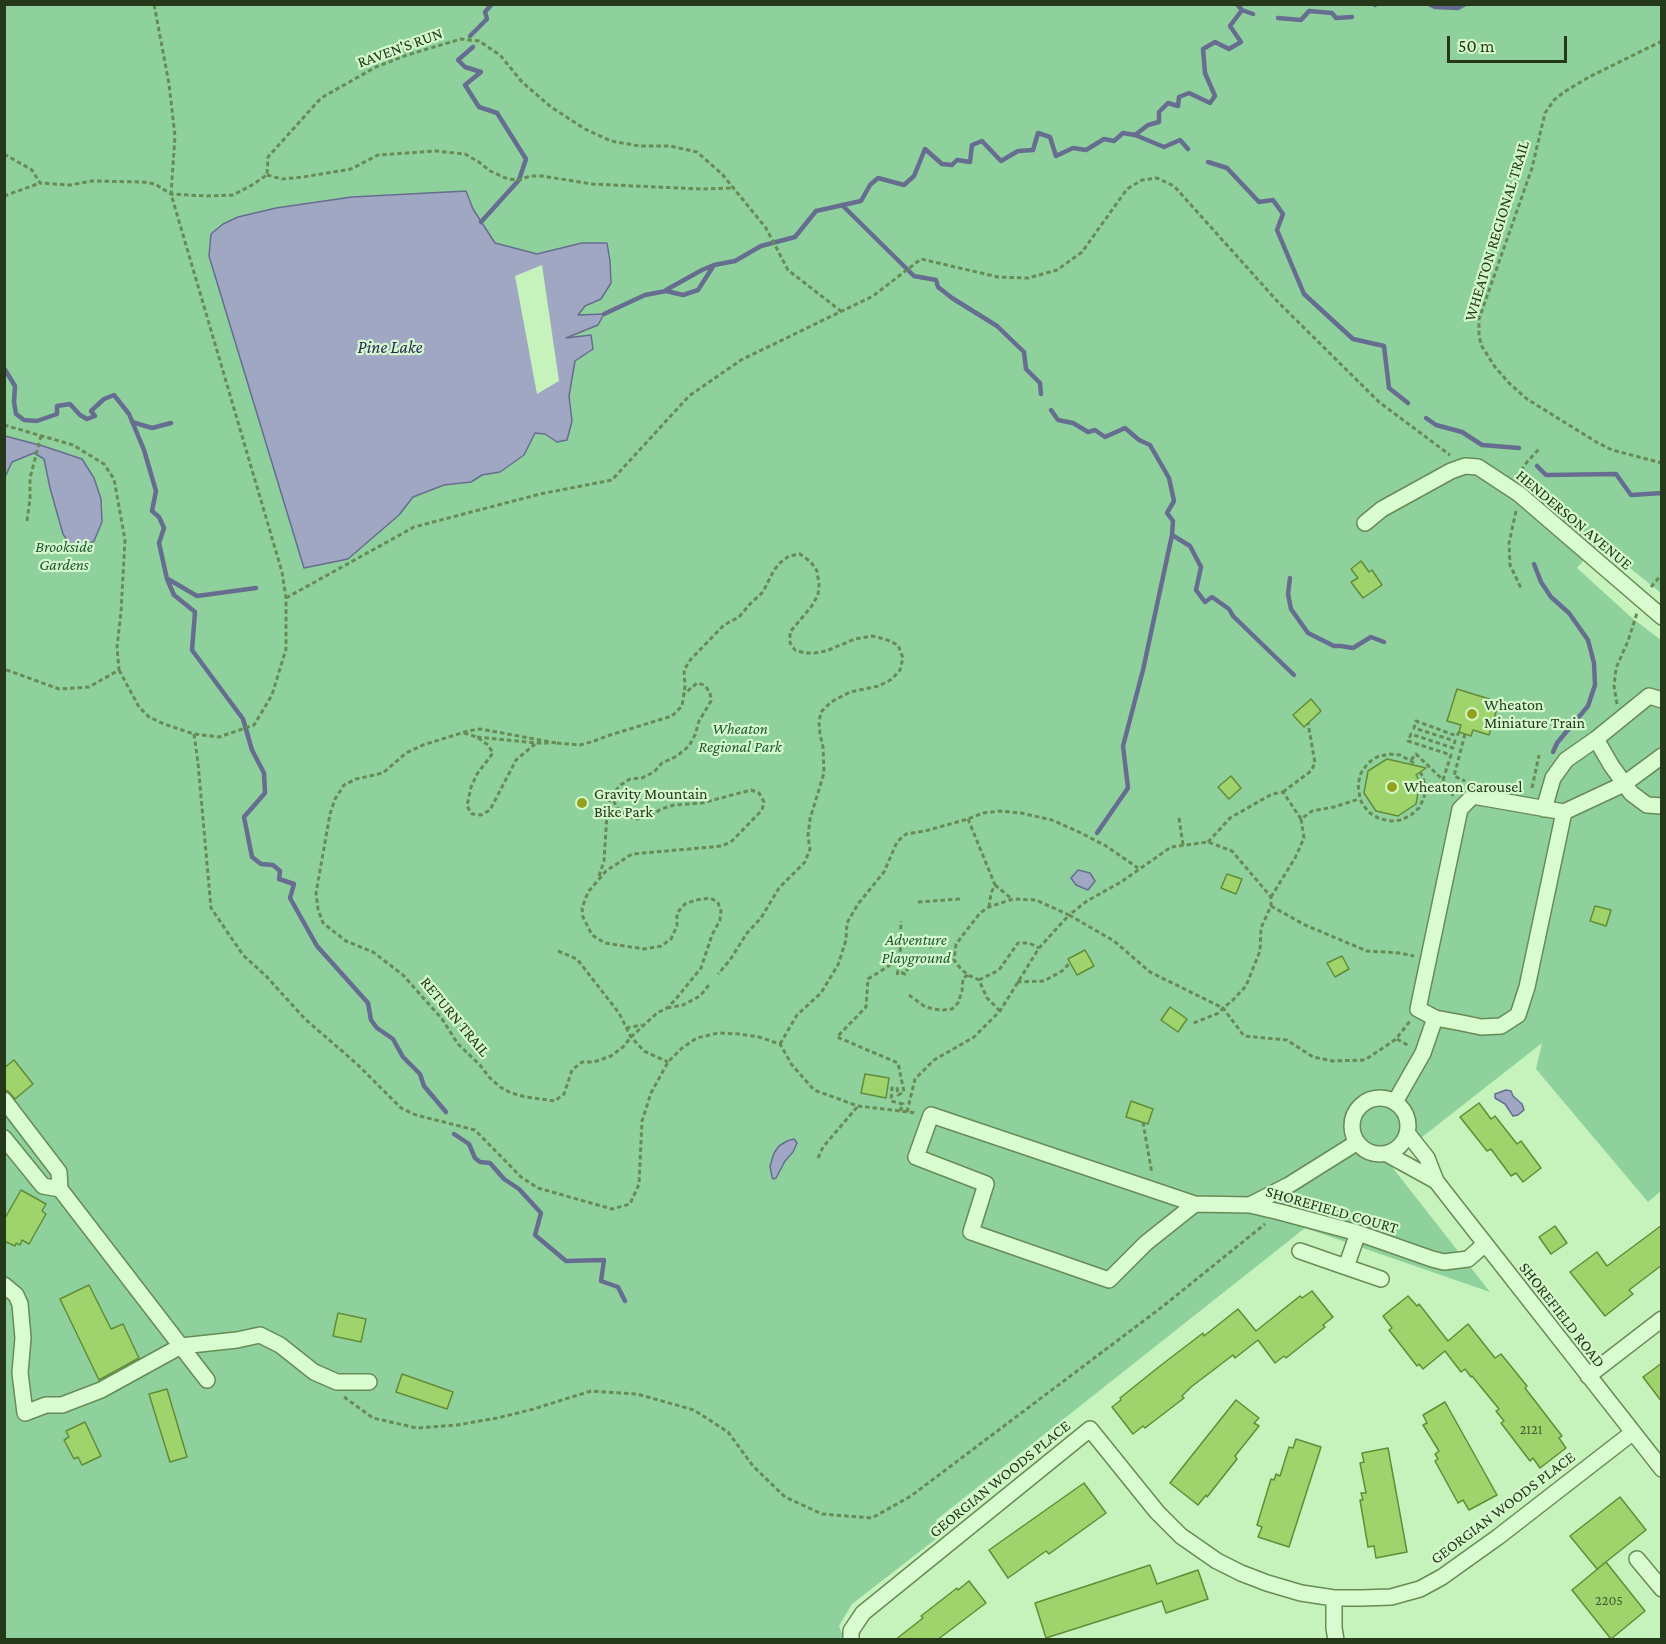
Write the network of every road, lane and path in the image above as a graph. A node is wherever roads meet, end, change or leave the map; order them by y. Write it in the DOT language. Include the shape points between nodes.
graph roads {
  1 [pos="154,4"];
  2 [pos="1662,41"];
  3 [pos="4,154"];
  4 [pos="267,175"];
  5 [pos="40,183"];
  6 [pos="733,188"];
  7 [pos="171,194"];
  8 [pos="4,196"];
  9 [pos="842,312"];
  10 [pos="4,425"];
  11 [pos="41,436"];
  12 [pos="1540,448"];
  13 [pos="1662,463"];
  14 [pos="1465,466"];
  15 [pos="1519,494"];
  16 [pos="27,521"];
  17 [pos="1365,523"];
  18 [pos="1662,574"];
  19 [pos="1521,588"];
  20 [pos="286,598"];
  21 [pos="1640,600"];
  22 [pos="1662,617"];
  23 [pos="4,669"];
  24 [pos="119,670"];
  25 [pos="683,694"];
  26 [pos="1662,700"];
  27 [pos="1623,717"];
  28 [pos="1308,723"];
  29 [pos="1459,732"];
  30 [pos="194,734"];
  31 [pos="458,734"];
  32 [pos="1465,734"];
  33 [pos="477,737"];
  34 [pos="1596,739"];
  35 [pos="536,743"];
  36 [pos="556,743"];
  37 [pos="1539,755"];
  38 [pos="1662,756"];
  39 [pos="1420,772"];
  40 [pos="1443,780"];
  41 [pos="1465,781"];
  42 [pos="1624,784"];
  43 [pos="619,786"];
  44 [pos="1283,792"];
  45 [pos="1360,799"];
  46 [pos="1662,806"];
  47 [pos="1537,807"];
  48 [pos="1460,809"];
  49 [pos="1564,812"];
  50 [pos="1179,818"];
  51 [pos="968,819"];
  52 [pos="1301,819"];
  53 [pos="1208,842"];
  54 [pos="1183,845"];
  55 [pos="1138,868"];
  56 [pos="599,878"];
  57 [pos="995,885"];
  58 [pos="1271,897"];
  59 [pos="960,898"];
  60 [pos="1013,899"];
  61 [pos="918,902"];
  62 [pos="1271,906"];
  63 [pos="989,907"];
  64 [pos="1069,915"];
  65 [pos="901,921"];
  66 [pos="927,940"];
  67 [pos="931,948"];
  68 [pos="1039,948"];
  69 [pos="558,951"];
  70 [pos="1400,953"];
  71 [pos="1070,963"];
  72 [pos="908,968"];
  73 [pos="718,974"];
  74 [pos="897,975"];
  75 [pos="968,975"];
  76 [pos="979,980"];
  77 [pos="1017,982"];
  78 [pos="709,985"];
  79 [pos="909,995"];
  80 [pos="667,1008"];
  81 [pos="1223,1008"];
  82 [pos="1418,1010"];
  83 [pos="1000,1011"];
  84 [pos="1435,1018"];
  85 [pos="1191,1024"];
  86 [pos="642,1026"];
  87 [pos="626,1028"];
  88 [pos="630,1035"];
  89 [pos="1396,1039"];
  90 [pos="780,1044"];
  91 [pos="1413,1048"];
  92 [pos="668,1062"];
  93 [pos="4,1100"];
  94 [pos="1395,1102"];
  95 [pos="858,1106"];
  96 [pos="900,1111"];
  97 [pos="907,1112"];
  98 [pos="931,1115"];
  99 [pos="1143,1122"];
  100 [pos="1408,1134"];
  101 [pos="4,1138"];
  102 [pos="1356,1143"];
  103 [pos="1387,1154"];
  104 [pos="818,1158"];
  105 [pos="1436,1181"];
  106 [pos="60,1189"];
  107 [pos="1155,1191"];
  108 [pos="1195,1204"];
  109 [pos="1250,1205"];
  110 [pos="1280,1212"];
  111 [pos="1358,1233"];
  112 [pos="1484,1245"];
  113 [pos="1300,1251"];
  114 [pos="1346,1267"];
  115 [pos="1381,1279"];
  116 [pos="4,1285"];
  117 [pos="1662,1319"];
  118 [pos="181,1346"];
  119 [pos="1588,1376"];
  120 [pos="207,1380"];
  121 [pos="369,1382"];
  122 [pos="335,1391"];
  123 [pos="1632,1432"];
  124 [pos="1662,1469"];
  125 [pos="1637,1559"];
  126 [pos="1662,1589"];
  127 [pos="1335,1598"];
  128 [pos="850,1640"];
  129 [pos="1336,1640"];
  1 -- 7 [label="path" via="175,136"];
  2 -- 13 [label="path, WHEATON REGIONAL TRAIL" via="1589,77 1550,106 1479,319 1479,334 1490,361 1527,399 1612,450"];
  3 -- 5 [label="path" via="32,170"];
  4 -- 6 [label="path" via="282,179 303,177 351,169 378,155 436,151 465,154 507,179 542,176 592,184"];
  4 -- 6 [label="path, RAVEN'S RUN" via="268,157 321,98 376,67 461,39 479,41 500,55 543,101 585,129 611,141 697,152"];
  4 -- 7 [label="path" via="233,195"];
  5 -- 7 [label="path" via="143,182"];
  5 -- 8 [label="path"];
  6 -- 9 [label="path, RAVEN'S RUN" via="766,228 788,270"];
  7 -- 20 [label="path" via="282,572"];
  9 -- 14 [label="path" via="873,296 921,259 998,277 1028,278 1057,270 1082,252 1127,189 1142,180 1157,178 1174,186 1278,302 1379,402"];
  9 -- 20 [label="path" via="741,360 689,396 612,480 540,494 414,527"];
  10 -- 11 [label="path"];
  11 -- 16 [label="path" via="30,477"];
  11 -- 24 [label="path" via="73,446 104,464 114,479 125,540 117,647"];
  12 -- 15 [label="path" via="1518,475"];
  14 -- 15 [label="street, HENDERSON AVENUE" via="1478,467"];
  14 -- 17 [label="street" via="1415,490"];
  15 -- 19 [label="path" via="1509,543 1510,565"];
  15 -- 21 [label="street, HENDERSON AVENUE"];
  18 -- 21 [label="path"];
  20 -- 30 [label="path" via="286,649 272,695 254,725 219,737"];
  21 -- 22 [label="street, HENDERSON AVENUE"];
  21 -- 27 [label="path" via="1616,668 1616,703"];
  23 -- 24 [label="path" via="59,689 89,687"];
  24 -- 30 [label="path" via="139,707 149,717"];
  25 -- 36 [label="path" via="682,706 672,716 594,741"];
  25 -- 43 [label="path" via="697,683 710,692 711,701 689,746 654,772"];
  25 -- 73 [label="path" via="684,670 691,659 763,592 781,562 800,554 817,571 819,584 811,607 790,632 790,644 795,650 826,651 872,636 898,645 903,658 900,670 891,679 879,686 850,692 822,712 819,728 824,773 810,819 810,849 805,862 779,888"];
  26 -- 27 [label="street" via="1649,696"];
  27 -- 34 [label="street"];
  28 -- 44 [label="path" via="1315,764"];
  29 -- 40 [label="path" via="1457,736 1416,721 1414,728 1455,741 1453,748 1411,734 1408,741 1451,755"];
  30 -- 92 [label="path" via="211,908 243,955 400,1108 475,1130 521,1177 538,1188 612,1209 630,1204 639,1184 642,1121 651,1093"];
  31 -- 33 [label="path, RETURN TRAIL"];
  31 -- 36 [label="path, RETURN TRAIL" via="480,729"];
  31 -- 88 [label="path, RETURN TRAIL" via="406,753 383,773 344,785 335,799 326,829 316,893 323,923 403,975 442,1019 458,1044 489,1077 511,1093 555,1101 564,1094 572,1070 582,1062 611,1056"];
  32 -- 41 [label="path" via="1454,776"];
  33 -- 35 [label="path, RETURN TRAIL"];
  33 -- 35 [label="path" via="493,753 477,774 467,806 472,814 481,815 490,810 516,760"];
  34 -- 42 [label="street"];
  34 -- 47 [label="street" via="1566,760"];
  35 -- 36 [label="path"];
  37 -- 47 [label="path"];
  38 -- 42 [label="street"];
  39 -- 45 [label="path" via="1424,777 1424,798 1419,808 1401,820 1380,819"];
  40 -- 45 [label="path" via="1416,754 1412,761 1389,754 1368,763 1361,773"];
  40 -- 48 [label="path"];
  42 -- 46 [label="street" via="1647,805"];
  42 -- 49 [label="street"];
  43 -- 56 [label="path" via="611,793"];
  43 -- 56 [label="path" via="613,799 616,806 635,819 674,805 702,803 751,790 759,793 764,802 758,816 722,846 632,854"];
  44 -- 52 [label="path"];
  44 -- 53 [label="path" via="1272,794 1230,818"];
  45 -- 52 [label="path" via="1312,811"];
  47 -- 48 [label="street" via="1473,796"];
  47 -- 49 [label="street"];
  48 -- 82 [label="street"];
  49 -- 84 [label="street" via="1518,1015 1501,1026 1481,1027"];
  50 -- 54 [label="path"];
  51 -- 55 [label="path" via="1000,811 1052,820 1106,846"];
  51 -- 57 [label="path"];
  51 -- 90 [label="path" via="906,834 897,842 884,872 847,923 838,965 821,993 797,1015"];
  52 -- 58 [label="path" via="1304,838"];
  53 -- 54 [label="path"];
  53 -- 58 [label="path" via="1232,851"];
  54 -- 55 [label="path" via="1171,847"];
  55 -- 64 [label="path"];
  56 -- 80 [label="path" via="582,908 592,936 605,943 644,949 661,946 671,939 677,913 685,904 705,898 718,903 720,921 701,968"];
  57 -- 60 [label="path"];
  57 -- 63 [label="path"];
  58 -- 62 [label="path"];
  59 -- 61 [label="path"];
  60 -- 63 [label="path"];
  60 -- 64 [label="path" via="1036,900"];
  62 -- 70 [label="path" via="1367,951"];
  62 -- 81 [label="path" via="1246,986"];
  63 -- 75 [label="path" via="973,920 956,944 954,960"];
  64 -- 68 [label="path"];
  64 -- 81 [label="path" via="1114,942 1150,972"];
  65 -- 96 [label="path" via="900,959 868,980 866,1007 837,1037 898,1064 904,1092 898,1095 897,1088 892,1088 891,1101 903,1104"];
  66 -- 67 [label="path"];
  68 -- 76 [label="path" via="1018,943 999,970"];
  68 -- 77 [label="path"];
  69 -- 87 [label="path" via="577,959"];
  71 -- 77 [label="path" via="1044,981"];
  72 -- 74 [label="path" via="905,974 898,971"];
  75 -- 76 [label="path"];
  75 -- 79 [label="path" via="963,978 958,1003 952,1009 933,1009"];
  76 -- 83 [label="path" via="987,998"];
  77 -- 83 [label="path"];
  78 -- 80 [label="path" via="683,1005"];
  80 -- 86 [label="path, RETURN TRAIL"];
  81 -- 85 [label="path"];
  81 -- 89 [label="path" via="1244,1036 1287,1040 1313,1057 1365,1060"];
  82 -- 84 [label="street"];
  82 -- 89 [label="path"];
  83 -- 97 [label="path" via="974,1036 934,1060 915,1079"];
  84 -- 94 [label="street" via="1423,1053"];
  86 -- 87 [label="path"];
  86 -- 88 [label="path, RETURN TRAIL"];
  87 -- 88 [label="path"];
  88 -- 92 [label="path" via="644,1051"];
  89 -- 91 [label="path"];
  90 -- 92 [label="path" via="759,1037 718,1033 698,1038"];
  90 -- 95 [label="path" via="814,1090"];
  93 -- 106 [label="street" via="59,1172"];
  94 -- 100 [label="street, SHOREFIELD ROAD" via="1407,1116"];
  94 -- 102 [label="street" via="1376,1098 1359,1107 1351,1124"];
  95 -- 96 [label="path"];
  95 -- 104 [label="path"];
  96 -- 97 [label="path"];
  97 -- 98 [label="path"];
  98 -- 107 [label="street"];
  98 -- 108 [label="street" via="916,1157 987,1184 971,1232 1109,1280 1146,1243"];
  99 -- 107 [label="path"];
  100 -- 103 [label="street" via="1396,1150"];
  100 -- 105 [label="street, SHOREFIELD ROAD" via="1427,1158"];
  101 -- 106 [label="street" via="43,1186"];
  102 -- 103 [label="street, SHOREFIELD ROAD" via="1370,1153"];
  102 -- 109 [label="street, SHOREFIELD COURT"];
  103 -- 105 [label="street, SHOREFIELD ROAD"];
  105 -- 112 [label="street, SHOREFIELD ROAD"];
  106 -- 118 [label="street"];
  107 -- 108 [label="street"];
  108 -- 109 [label="street"];
  109 -- 110 [label="street, SHOREFIELD COURT"];
  110 -- 111 [label="street, SHOREFIELD COURT"];
  110 -- 122 [label="path" via="1162,1307 911,1496 872,1518 822,1514 785,1497 753,1466 728,1432 694,1410 637,1394 591,1391 497,1418 417,1428 373,1418"];
  111 -- 112 [label="street, SHOREFIELD COURT" via="1444,1262 1468,1259"];
  111 -- 114 [label="street"];
  112 -- 119 [label="street, SHOREFIELD ROAD"];
  113 -- 114 [label="street"];
  114 -- 115 [label="street"];
  116 -- 118 [label="street" via="20,1304 20,1373 25,1413 46,1405 62,1405 101,1390"];
  117 -- 119 [label="street"];
  118 -- 120 [label="street"];
  118 -- 121 [label="street" via="260,1335 280,1345 314,1372 337,1382"];
  119 -- 123 [label="street, SHOREFIELD ROAD"];
  123 -- 124 [label="street, SHOREFIELD ROAD"];
  123 -- 127 [label="street, GEORGIAN WOODS PLACE" via="1442,1577 1420,1589 1391,1597"];
  125 -- 126 [label="street"];
  127 -- 128 [label="street, GEORGIAN WOODS PLACE" via="1284,1589 1217,1562 1181,1536 1157,1512 1090,1430 864,1613 851,1631"];
  127 -- 129 [label="street"];
}
